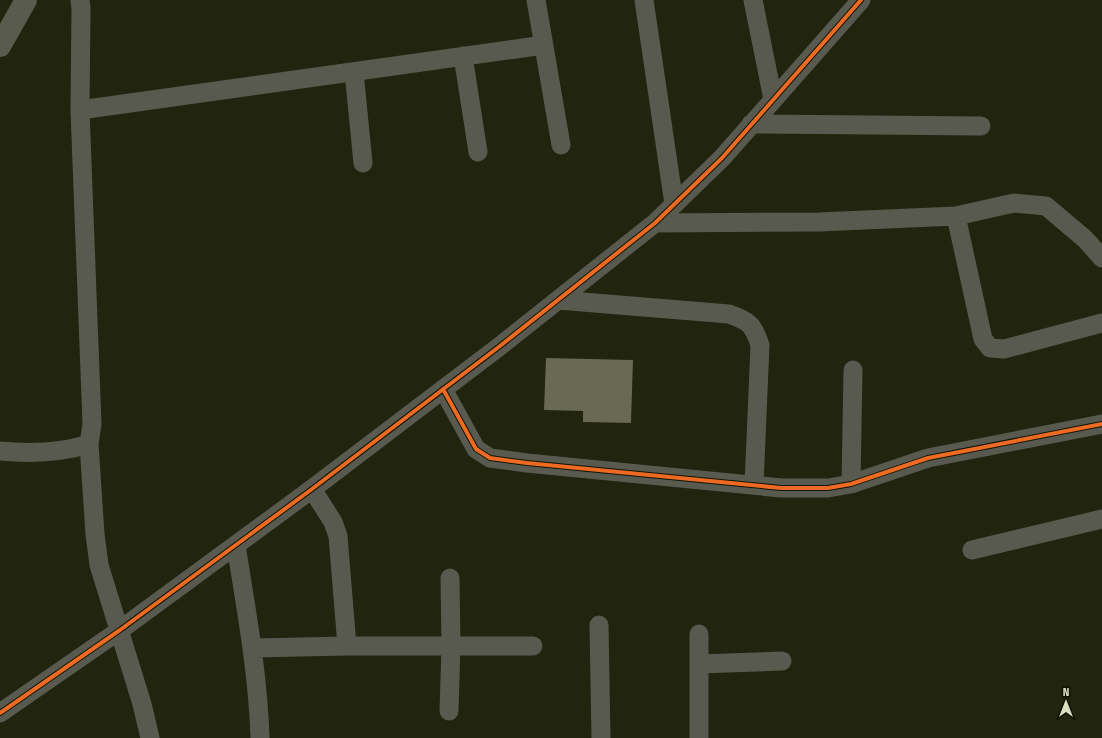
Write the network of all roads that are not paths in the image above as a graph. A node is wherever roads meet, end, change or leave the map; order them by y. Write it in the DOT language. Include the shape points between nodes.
graph roads {
  1 [pos="26,0"];
  2 [pos="80,0"];
  3 [pos="536,0"];
  4 [pos="644,0"];
  5 [pos="753,0"];
  6 [pos="861,0"];
  7 [pos="544,45"];
  8 [pos="0,46"];
  9 [pos="463,56"];
  10 [pos="354,72"];
  11 [pos="773,99"];
  12 [pos="80,110"];
  13 [pos="751,124"];
  14 [pos="981,126"];
  15 [pos="561,145"];
  16 [pos="478,152"];
  17 [pos="363,162"];
  18 [pos="674,204"];
  19 [pos="956,216"];
  20 [pos="655,223"];
  21 [pos="1102,258"];
  22 [pos="558,300"];
  23 [pos="1102,323"];
  24 [pos="853,370"];
  25 [pos="444,389"];
  26 [pos="1102,424"];
  27 [pos="89,444"];
  28 [pos="0,451"];
  29 [pos="851,484"];
  30 [pos="754,485"];
  31 [pos="312,489"];
  32 [pos="1102,519"];
  33 [pos="236,544"];
  34 [pos="972,550"];
  35 [pos="450,578"];
  36 [pos="599,625"];
  37 [pos="120,630"];
  38 [pos="699,634"];
  39 [pos="347,646"];
  40 [pos="451,646"];
  41 [pos="532,646"];
  42 [pos="252,648"];
  43 [pos="782,661"];
  44 [pos="699,664"];
  45 [pos="449,711"];
  46 [pos="0,713"];
  47 [pos="150,738"];
  48 [pos="260,738"];
  49 [pos="601,738"];
  50 [pos="699,738"];
  1 -- 8 [label="main road"];
  2 -- 12 [label="street"];
  3 -- 7 [label="street"];
  4 -- 18 [label="street"];
  5 -- 11 [label="street"];
  6 -- 11 [label="street"];
  7 -- 9 [label="street"];
  7 -- 15 [label="street"];
  9 -- 10 [label="street"];
  9 -- 16 [label="street"];
  10 -- 12 [label="street"];
  10 -- 17 [label="street"];
  11 -- 13 [label="street"];
  12 -- 27 [label="street" via="92,424"];
  13 -- 14 [label="street"];
  13 -- 18 [label="street" via="722,158"];
  18 -- 20 [label="street"];
  19 -- 20 [label="street" via="819,222"];
  19 -- 21 [label="street" via="1014,203 1046,206 1085,239"];
  19 -- 23 [label="street" via="983,339 990,348 1004,349"];
  20 -- 22 [label="street"];
  22 -- 25 [label="street"];
  22 -- 30 [label="street" via="729,314 743,319 755,330 760,345"];
  24 -- 29 [label="street"];
  25 -- 30 [label="street" via="476,449 490,458"];
  25 -- 31 [label="street"];
  26 -- 29 [label="street" via="928,458"];
  27 -- 28 [label="street" via="53,452"];
  27 -- 37 [label="street" via="99,565"];
  29 -- 30 [label="street" via="828,488"];
  31 -- 33 [label="street"];
  31 -- 39 [label="street" via="333,522 338,536"];
  32 -- 34 [label="street"];
  33 -- 37 [label="street"];
  33 -- 42 [label="street"];
  35 -- 40 [label="street"];
  36 -- 49 [label="street"];
  37 -- 46 [label="street"];
  37 -- 47 [label="street"];
  38 -- 44 [label="street"];
  39 -- 40 [label="street"];
  39 -- 42 [label="street"];
  40 -- 41 [label="street"];
  40 -- 45 [label="street"];
  42 -- 48 [label="street"];
  43 -- 44 [label="street"];
  44 -- 50 [label="street"];
}
